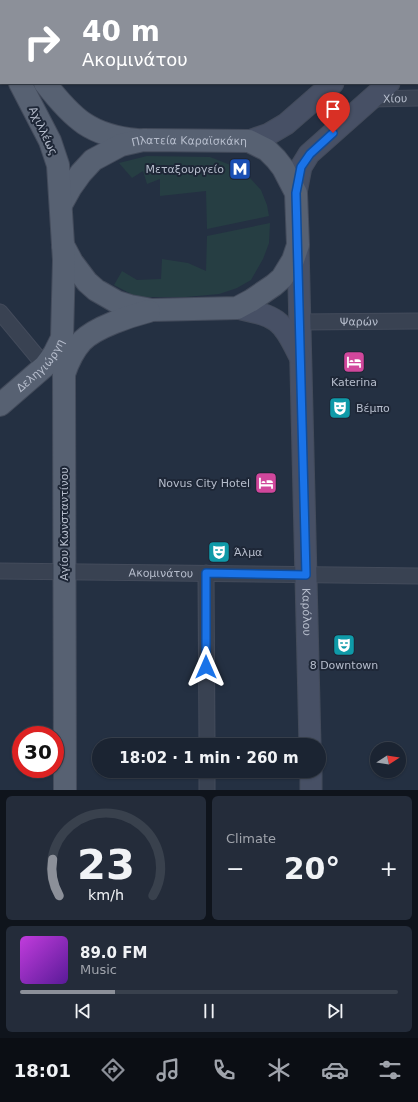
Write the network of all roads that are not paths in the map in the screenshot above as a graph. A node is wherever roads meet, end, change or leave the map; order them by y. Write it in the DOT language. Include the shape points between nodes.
graph roads {
  1 [pos="21,84"];
  2 [pos="46,84"];
  3 [pos="332,84"];
  4 [pos="388,84"];
  5 [pos="418,98"];
  6 [pos="372,99"];
  7 [pos="143,140"];
  8 [pos="249,141"];
  9 [pos="296,193"];
  10 [pos="61,206"];
  11 [pos="63,245"];
  12 [pos="298,245"];
  13 [pos="237,308"];
  14 [pos="152,310"];
  15 [pos="0,312"];
  16 [pos="418,321"];
  17 [pos="300,322"];
  18 [pos="300,358"];
  19 [pos="45,366"];
  20 [pos="0,405"];
  21 [pos="0,571"];
  22 [pos="64,572"];
  23 [pos="206,573"];
  24 [pos="306,575"];
  25 [pos="418,576"];
  26 [pos="207,738"];
  27 [pos="310,738"];
  28 [pos="207,778"];
  29 [pos="311,778"];
  30 [pos="65,790"];
  31 [pos="207,790"];
  32 [pos="311,790"];
  1 -- 10 [label="main road, Αχιλλέως" via="50,141 58,165"];
  2 -- 7 [label="main road" via="67,110 85,125 121,138"];
  3 -- 8 [label="main road" via="286,124"];
  4 -- 6 [label="main road"];
  5 -- 6 [label="street, Χίου"];
  6 -- 9 [label="main road" via="310,154 301,167"];
  7 -- 8 [label="main road, Πλατεία Καραϊσκάκη"];
  7 -- 10 [label="main road, Πλατεία Καραϊσκάκη" via="121,145 93,160 71,187"];
  8 -- 9 [label="main road, Πλατεία Καραϊσκάκη" via="267,150 276,159"];
  9 -- 12 [label="main road, Πλατεία Καραϊσκάκη"];
  10 -- 11 [label="main road, Πλατεία Καραϊσκάκη"];
  11 -- 14 [label="main road, Πλατεία Καραϊσκάκη" via="79,273 96,290 117,302"];
  11 -- 19 [label="main road, Δεληγιώργη" via="62,338"];
  12 -- 13 [label="main road, Πλατεία Καραϊσκάκη" via="293,260 282,278 265,292"];
  12 -- 17 [label="main road, Καρόλου"];
  13 -- 14 [label="main road, Πλατεία Καραϊσκάκη"];
  13 -- 18 [label="main road, Καρόλου" via="278,321 290,336"];
  14 -- 22 [label="main road, Αγίου Κωνσταντίνου" via="129,316 95,332 83,340 68,362 64,374"];
  15 -- 19 [label="street"];
  16 -- 17 [label="street, Ψαρών"];
  17 -- 18 [label="main road, Καρόλου"];
  18 -- 24 [label="main road, Καρόλου"];
  19 -- 20 [label="main road, Δεληγιώργη"];
  21 -- 22 [label="street, Ακομινάτου"];
  22 -- 23 [label="street, Ακομινάτου"];
  22 -- 30 [label="main road, Αγίου Κωνσταντίνου"];
  23 -- 24 [label="street, Ακομινάτου"];
  23 -- 26 [label="street"];
  24 -- 25 [label="street, Ακομινάτου"];
  24 -- 27 [label="main road, Καρόλου"];
  28 -- 31 [label="street"];
  29 -- 32 [label="main road"];
}
